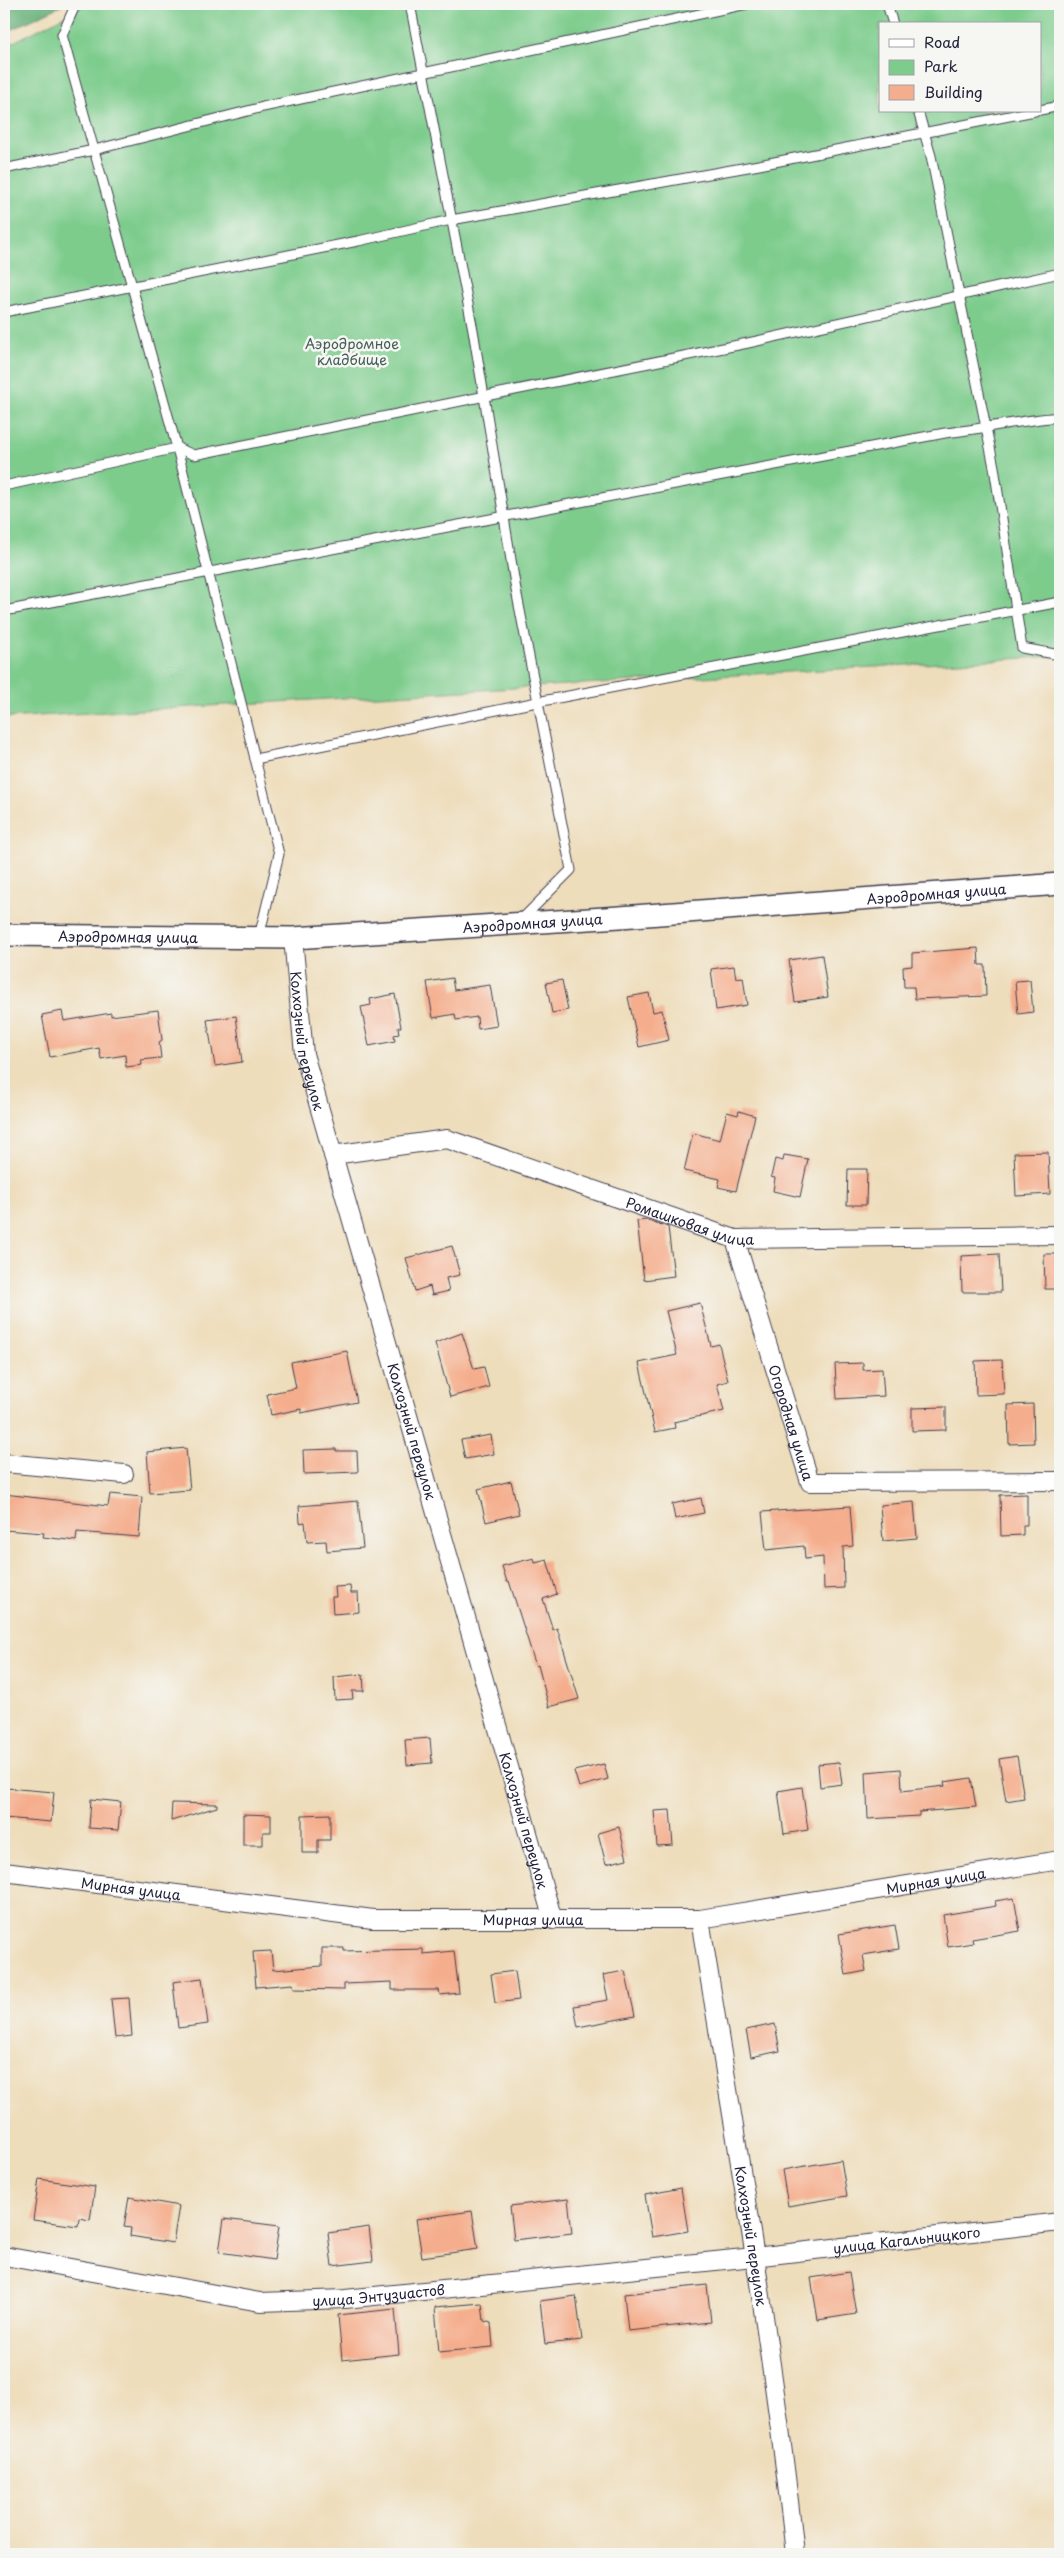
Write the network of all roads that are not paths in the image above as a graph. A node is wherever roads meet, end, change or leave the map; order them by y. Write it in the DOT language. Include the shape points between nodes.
graph roads {
  1 [pos="80,4"];
  2 [pos="410,4"];
  3 [pos="747,4"];
  4 [pos="888,4"];
  5 [pos="892,22"];
  6 [pos="422,71"];
  7 [pos="1060,106"];
  8 [pos="1042,110"];
  9 [pos="918,112"];
  10 [pos="1031,112"];
  11 [pos="924,133"];
  12 [pos="94,150"];
  13 [pos="4,169"];
  14 [pos="451,220"];
  15 [pos="1060,273"];
  16 [pos="132,288"];
  17 [pos="960,297"];
  18 [pos="4,312"];
  19 [pos="484,396"];
  20 [pos="1060,417"];
  21 [pos="987,429"];
  22 [pos="177,448"];
  23 [pos="4,486"];
  24 [pos="505,516"];
  25 [pos="208,572"];
  26 [pos="1060,602"];
  27 [pos="1016,610"];
  28 [pos="4,611"];
  29 [pos="1060,655"];
  30 [pos="537,702"];
  31 [pos="255,759"];
  32 [pos="1060,884"];
  33 [pos="519,923"];
  34 [pos="4,935"];
  35 [pos="259,937"];
  36 [pos="293,938"];
  37 [pos="333,1155"];
  38 [pos="1060,1235"];
  39 [pos="735,1239"];
  40 [pos="4,1462"];
  41 [pos="124,1474"];
  42 [pos="1060,1481"];
  43 [pos="1060,1860"];
  44 [pos="4,1872"];
  45 [pos="700,1919"];
  46 [pos="552,1920"];
  47 [pos="1060,2222"];
  48 [pos="4,2256"];
  49 [pos="754,2257"];
  50 [pos="795,2554"];
  1 -- 12 [label="lane" via="74,8 62,35"];
  2 -- 6 [label="lane"];
  3 -- 6 [label="lane"];
  4 -- 5 [label="lane"];
  6 -- 12 [label="lane"];
  6 -- 14 [label="lane"];
  7 -- 8 [label="lane"];
  9 -- 11 [label="lane"];
  10 -- 11 [label="lane"];
  11 -- 14 [label="lane"];
  11 -- 17 [label="lane"];
  12 -- 13 [label="lane"];
  12 -- 16 [label="lane"];
  14 -- 16 [label="lane"];
  14 -- 19 [label="lane"];
  15 -- 17 [label="lane"];
  16 -- 18 [label="lane"];
  16 -- 22 [label="lane"];
  17 -- 19 [label="lane"];
  17 -- 21 [label="lane"];
  19 -- 22 [label="lane" via="194,455"];
  19 -- 24 [label="lane"];
  20 -- 21 [label="lane" via="1020,420"];
  21 -- 24 [label="lane" via="945,432"];
  21 -- 27 [label="lane"];
  22 -- 23 [label="lane"];
  22 -- 25 [label="lane"];
  24 -- 25 [label="lane"];
  24 -- 30 [label="lane"];
  25 -- 28 [label="lane"];
  25 -- 31 [label="lane"];
  26 -- 27 [label="lane"];
  27 -- 29 [label="lane" via="1022,648"];
  27 -- 30 [label="lane"];
  30 -- 31 [label="lane"];
  30 -- 33 [label="lane" via="572,870"];
  31 -- 35 [label="lane" via="280,854"];
  32 -- 33 [label="street, Аэродромная улица"];
  33 -- 36 [label="street, Аэродромная улица"];
  34 -- 35 [label="street, Аэродромная улица"];
  35 -- 36 [label="street, Аэродромная улица"];
  36 -- 37 [label="street, Колхозный переулок" via="304,1054"];
  37 -- 39 [label="street, Ромашковая улица" via="447,1139"];
  37 -- 46 [label="street, Колхозный переулок"];
  38 -- 39 [label="street, Ромашковая улица"];
  39 -- 42 [label="street, Огородная улица" via="810,1482"];
  40 -- 41 [label="street"];
  43 -- 45 [label="street, Мирная улица"];
  44 -- 46 [label="street, Мирная улица" via="373,1919"];
  45 -- 46 [label="street, Мирная улица"];
  45 -- 49 [label="street, Колхозный переулок"];
  47 -- 49 [label="street, улица Кагальницкого"];
  48 -- 49 [label="street, улица Энтузиастов" via="260,2302 345,2300"];
  49 -- 50 [label="street, Колхозный переулок"];
}
